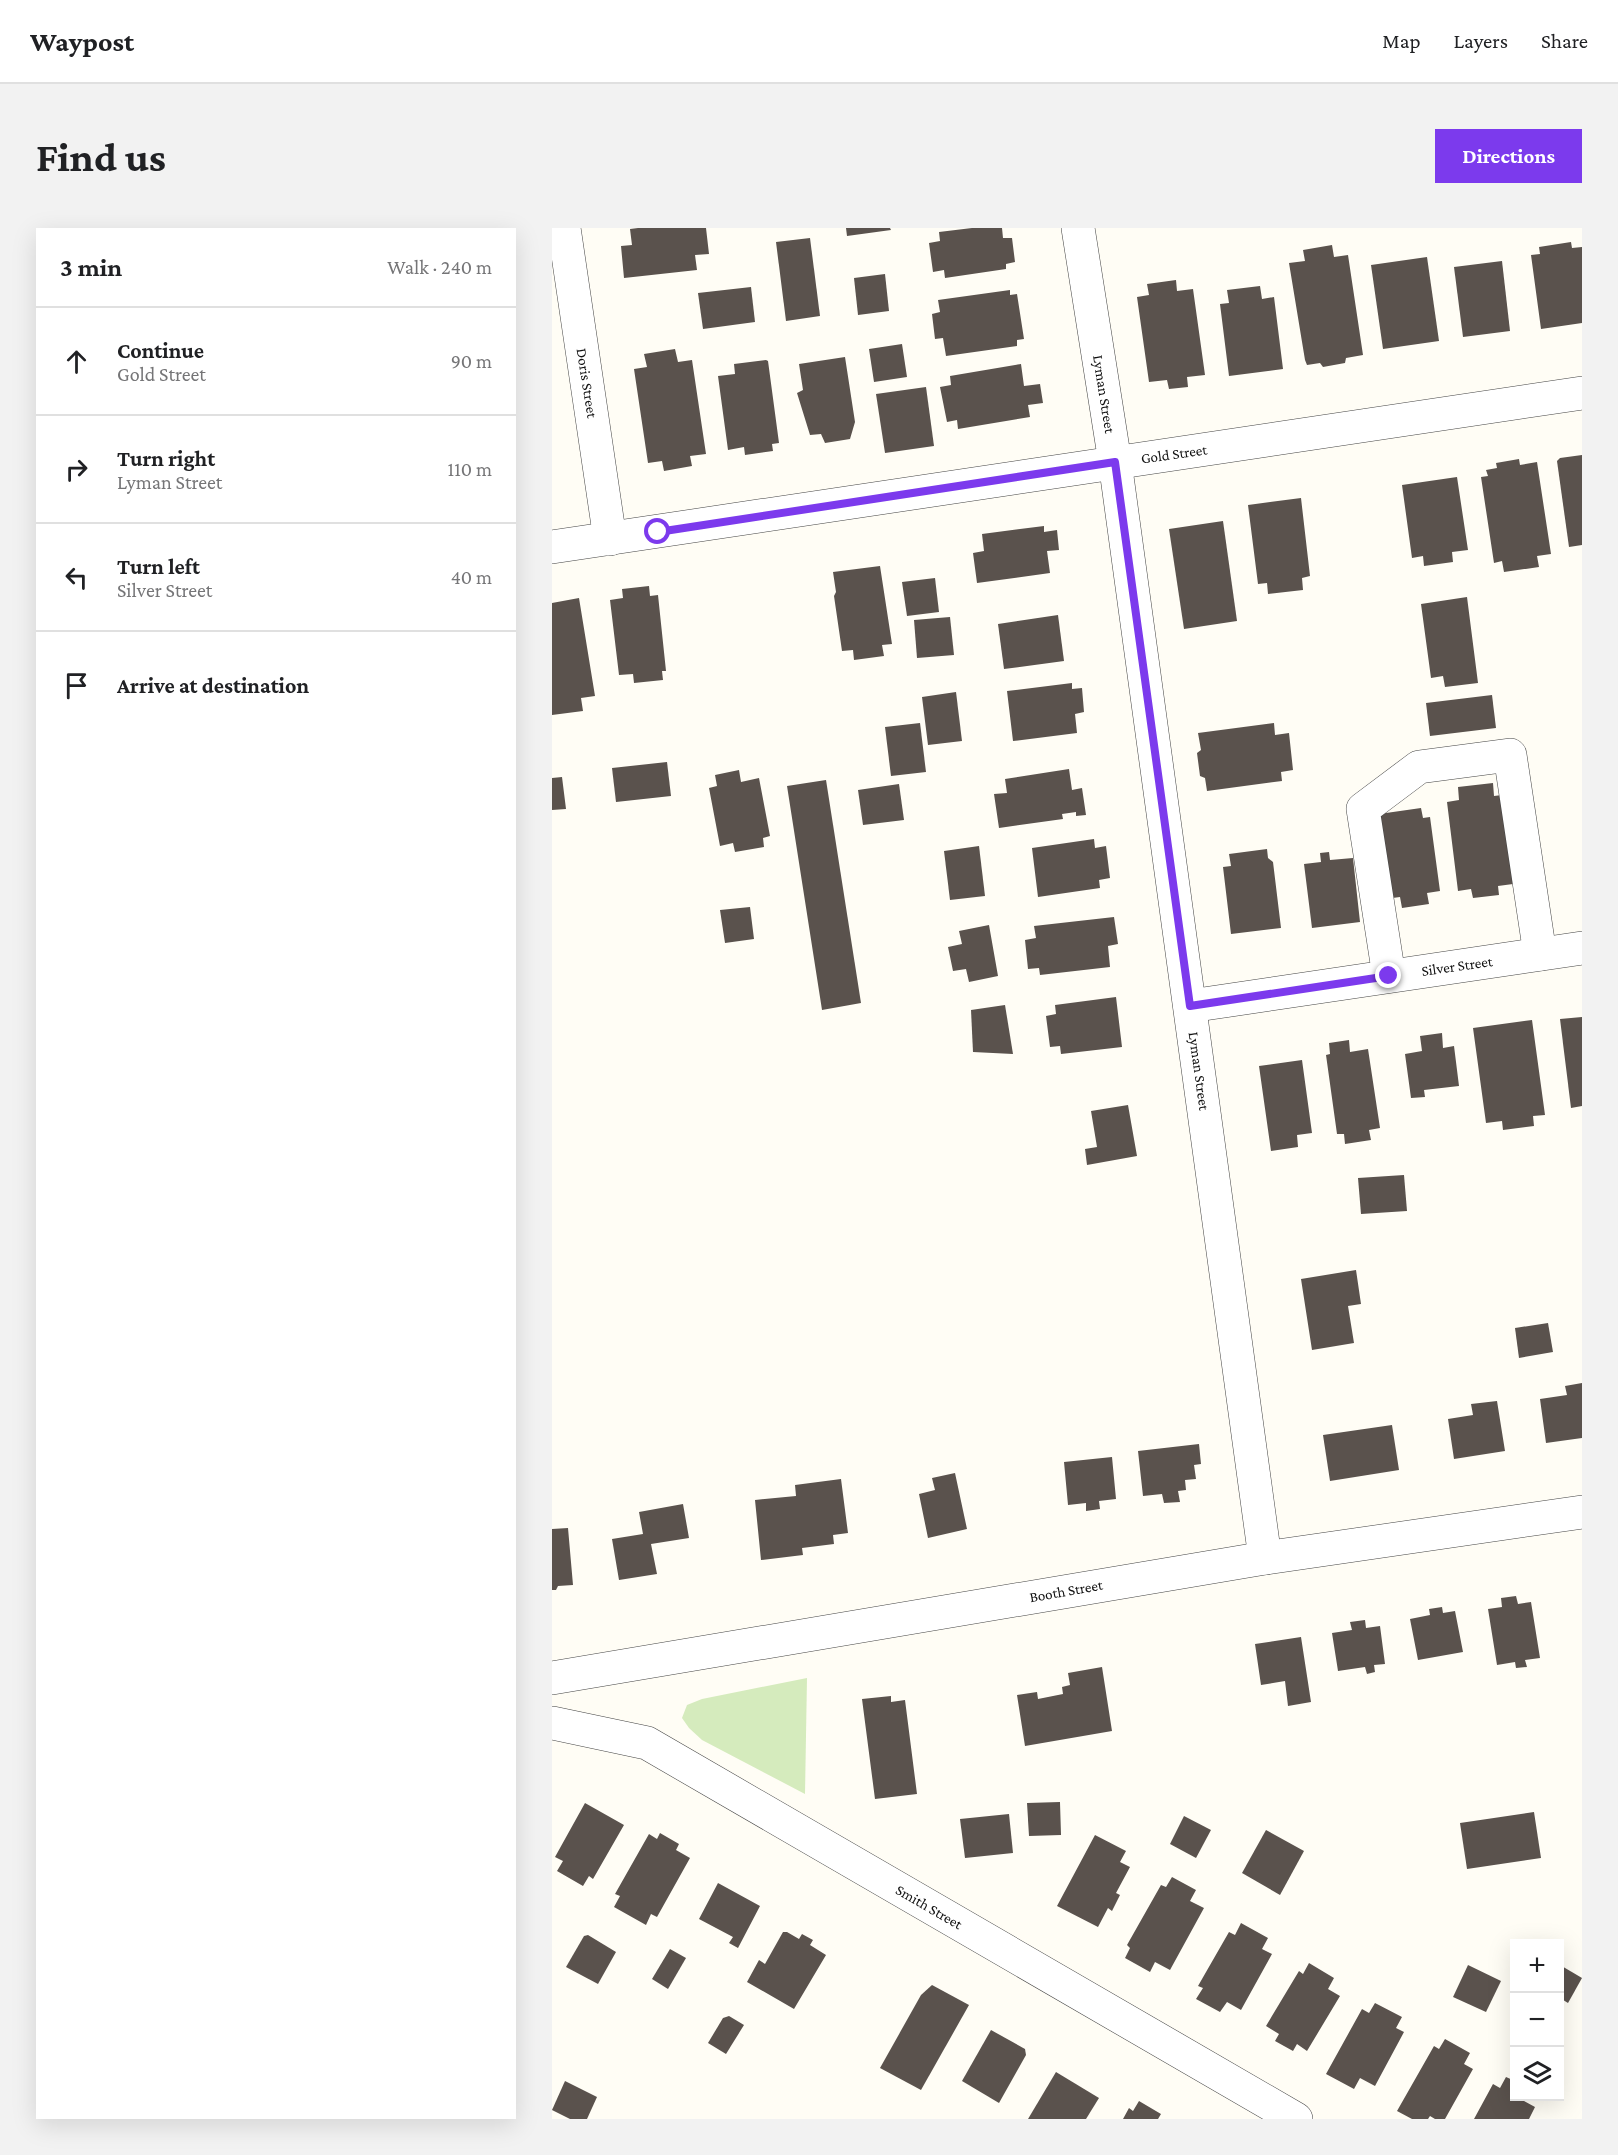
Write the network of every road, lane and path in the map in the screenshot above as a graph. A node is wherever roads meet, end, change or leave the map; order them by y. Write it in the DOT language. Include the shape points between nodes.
graph roads {
  1 [pos="564,228"];
  2 [pos="1078,228"];
  3 [pos="1582,393"];
  4 [pos="1115,462"];
  5 [pos="610,538"];
  6 [pos="552,547"];
  7 [pos="1582,948"];
  8 [pos="1540,954"];
  9 [pos="1389,976"];
  10 [pos="1190,1006"];
  11 [pos="1582,1515"];
  12 [pos="1265,1558"];
  13 [pos="552,1678"];
  14 [pos="552,1723"];
  15 [pos="1296,2119"];
  1 -- 5 [label="street, Doris Street"];
  2 -- 4 [label="street, Lyman Street"];
  3 -- 4 [label="street, Gold Street"];
  4 -- 5 [label="street, Gold Street"];
  4 -- 10 [label="street, Lyman Street"];
  5 -- 6 [label="street, Gold Street"];
  7 -- 8 [label="street, Silver Street"];
  8 -- 9 [label="street, Silver Street"];
  8 -- 9 [label="street" via="1510,755 1419,767 1362,809"];
  9 -- 10 [label="street, Silver Street"];
  10 -- 12 [label="street, Lyman Street"];
  11 -- 12 [label="street, Booth Street"];
  12 -- 13 [label="street, Booth Street"];
  14 -- 15 [label="street, Smith Street" via="647,1743"];
}
